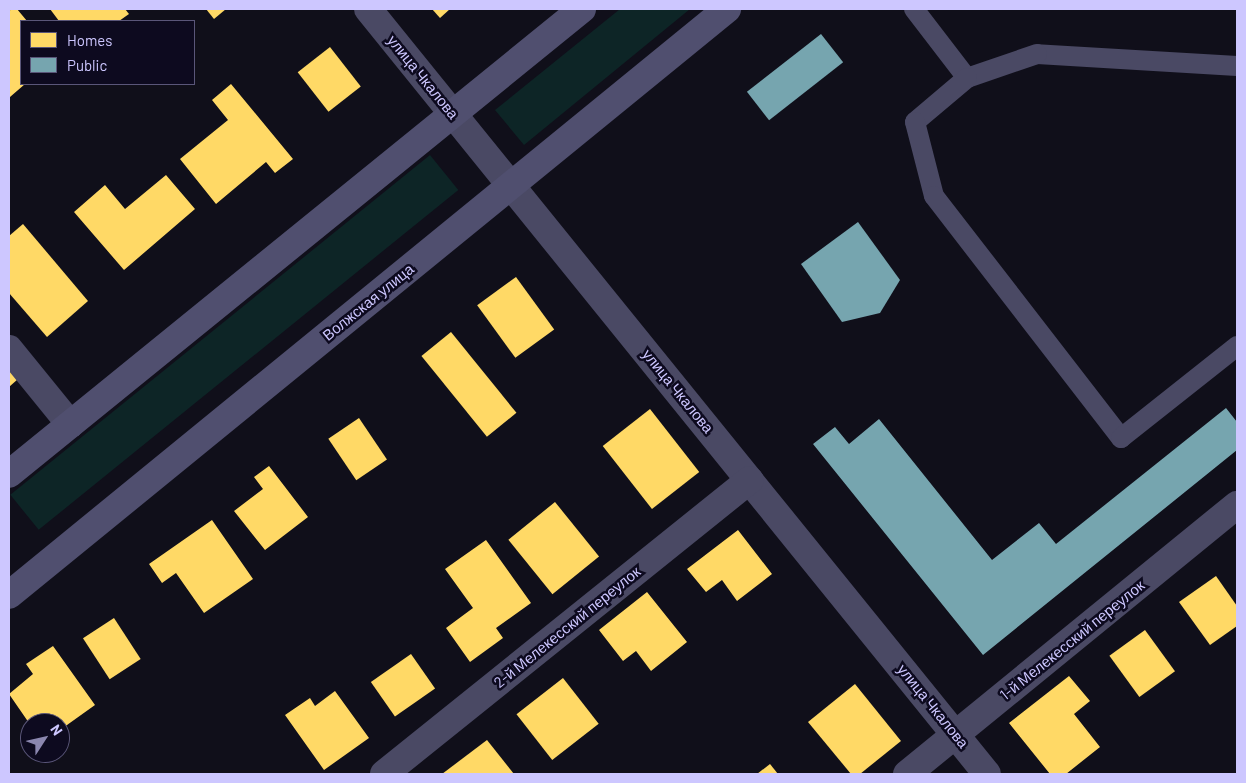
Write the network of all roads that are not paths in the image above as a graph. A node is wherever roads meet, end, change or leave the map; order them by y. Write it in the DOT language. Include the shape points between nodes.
graph roads {
  1 [pos="368,9"];
  2 [pos="582,9"];
  3 [pos="727,9"];
  4 [pos="914,9"];
  5 [pos="1237,66"];
  6 [pos="967,78"];
  7 [pos="453,114"];
  8 [pos="511,185"];
  9 [pos="1237,346"];
  10 [pos="9,349"];
  11 [pos="70,424"];
  12 [pos="9,474"];
  13 [pos="750,480"];
  14 [pos="1237,505"];
  15 [pos="9,595"];
  16 [pos="956,735"];
  17 [pos="384,774"];
  18 [pos="907,774"];
  19 [pos="988,774"];
  1 -- 7 [label="street, улица Чкалова"];
  2 -- 7 [label="main road"];
  3 -- 8 [label="main road, Волжская улица"];
  4 -- 6 [label="lane"];
  5 -- 6 [label="lane" via="1037,54"];
  6 -- 9 [label="lane" via="915,122 934,196 1121,438"];
  7 -- 8 [label="street, улица Чкалова"];
  7 -- 11 [label="main road"];
  8 -- 13 [label="street, улица Чкалова"];
  8 -- 15 [label="main road, Волжская улица"];
  10 -- 11 [label="street"];
  11 -- 12 [label="main road"];
  13 -- 16 [label="street, улица Чкалова"];
  13 -- 17 [label="street, 2-й Мелекесский переулок"];
  14 -- 16 [label="street, 1-й Мелекесский переулок"];
  16 -- 18 [label="street, 1-й Мелекесский переулок"];
  16 -- 19 [label="street, улица Чкалова"];
}
